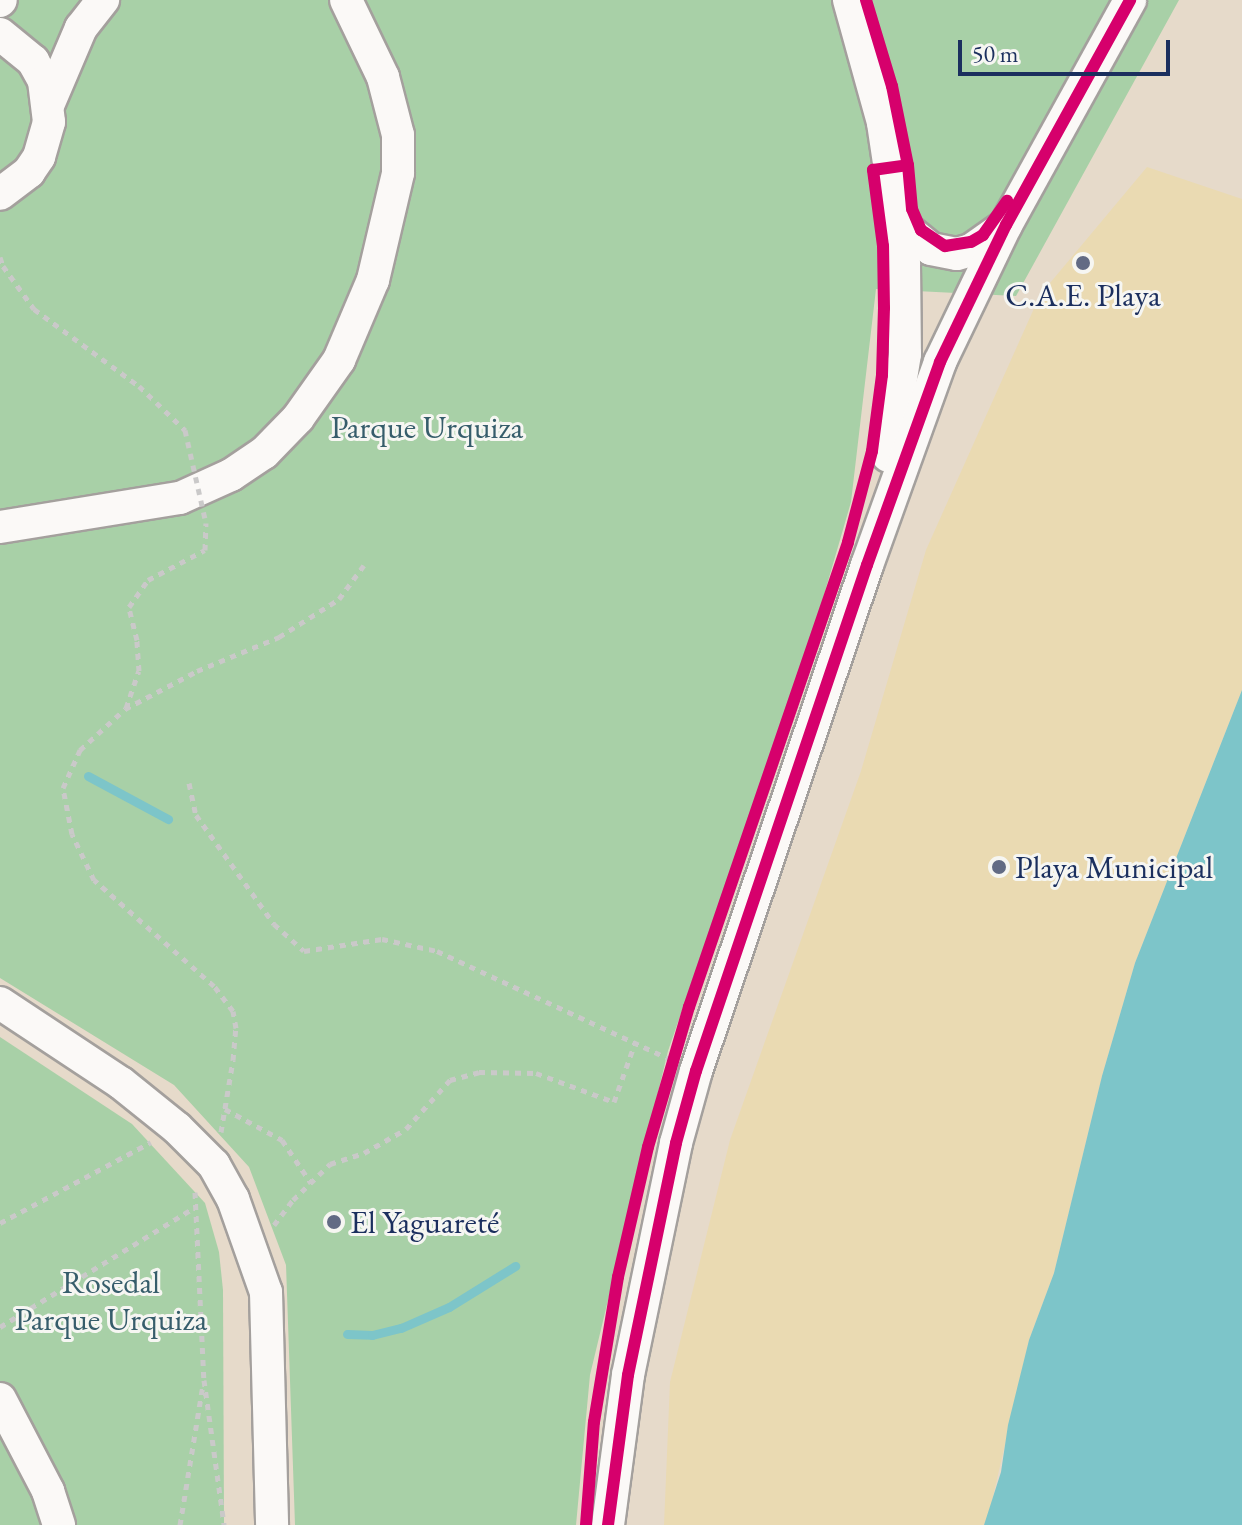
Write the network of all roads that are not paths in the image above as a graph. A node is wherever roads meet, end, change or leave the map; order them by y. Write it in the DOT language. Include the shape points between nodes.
graph roads {
  1 [pos="103,0"];
  2 [pos="346,0"];
  3 [pos="849,0"];
  4 [pos="1130,0"];
  5 [pos="0,34"];
  6 [pos="49,103"];
  7 [pos="0,194"];
  8 [pos="899,223"];
  9 [pos="1006,225"];
  10 [pos="0,527"];
  11 [pos="867,565"];
  12 [pos="0,1003"];
  13 [pos="0,1399"];
  14 [pos="59,1525"];
  15 [pos="272,1525"];
  16 [pos="608,1525"];
  1 -- 6 [label="street" via="81,28"];
  2 -- 10 [label="street" via="383,77 398,135 398,173 373,280 339,360 298,418 264,453 231,475 180,498"];
  3 -- 8 [label="street" via="883,123"];
  4 -- 9 [label="street"];
  5 -- 6 [label="street" via="33,61"];
  6 -- 7 [label="street" via="39,157 23,178"];
  8 -- 9 [label="street" via="931,249 957,254"];
  8 -- 11 [label="street" via="905,354"];
  9 -- 11 [label="street" via="940,362"];
  11 -- 16 [label="street" via="676,1143 633,1346"];
  12 -- 15 [label="street" via="121,1083 195,1145 254,1251 270,1329"];
  13 -- 14 [label="street" via="48,1491"];
}
